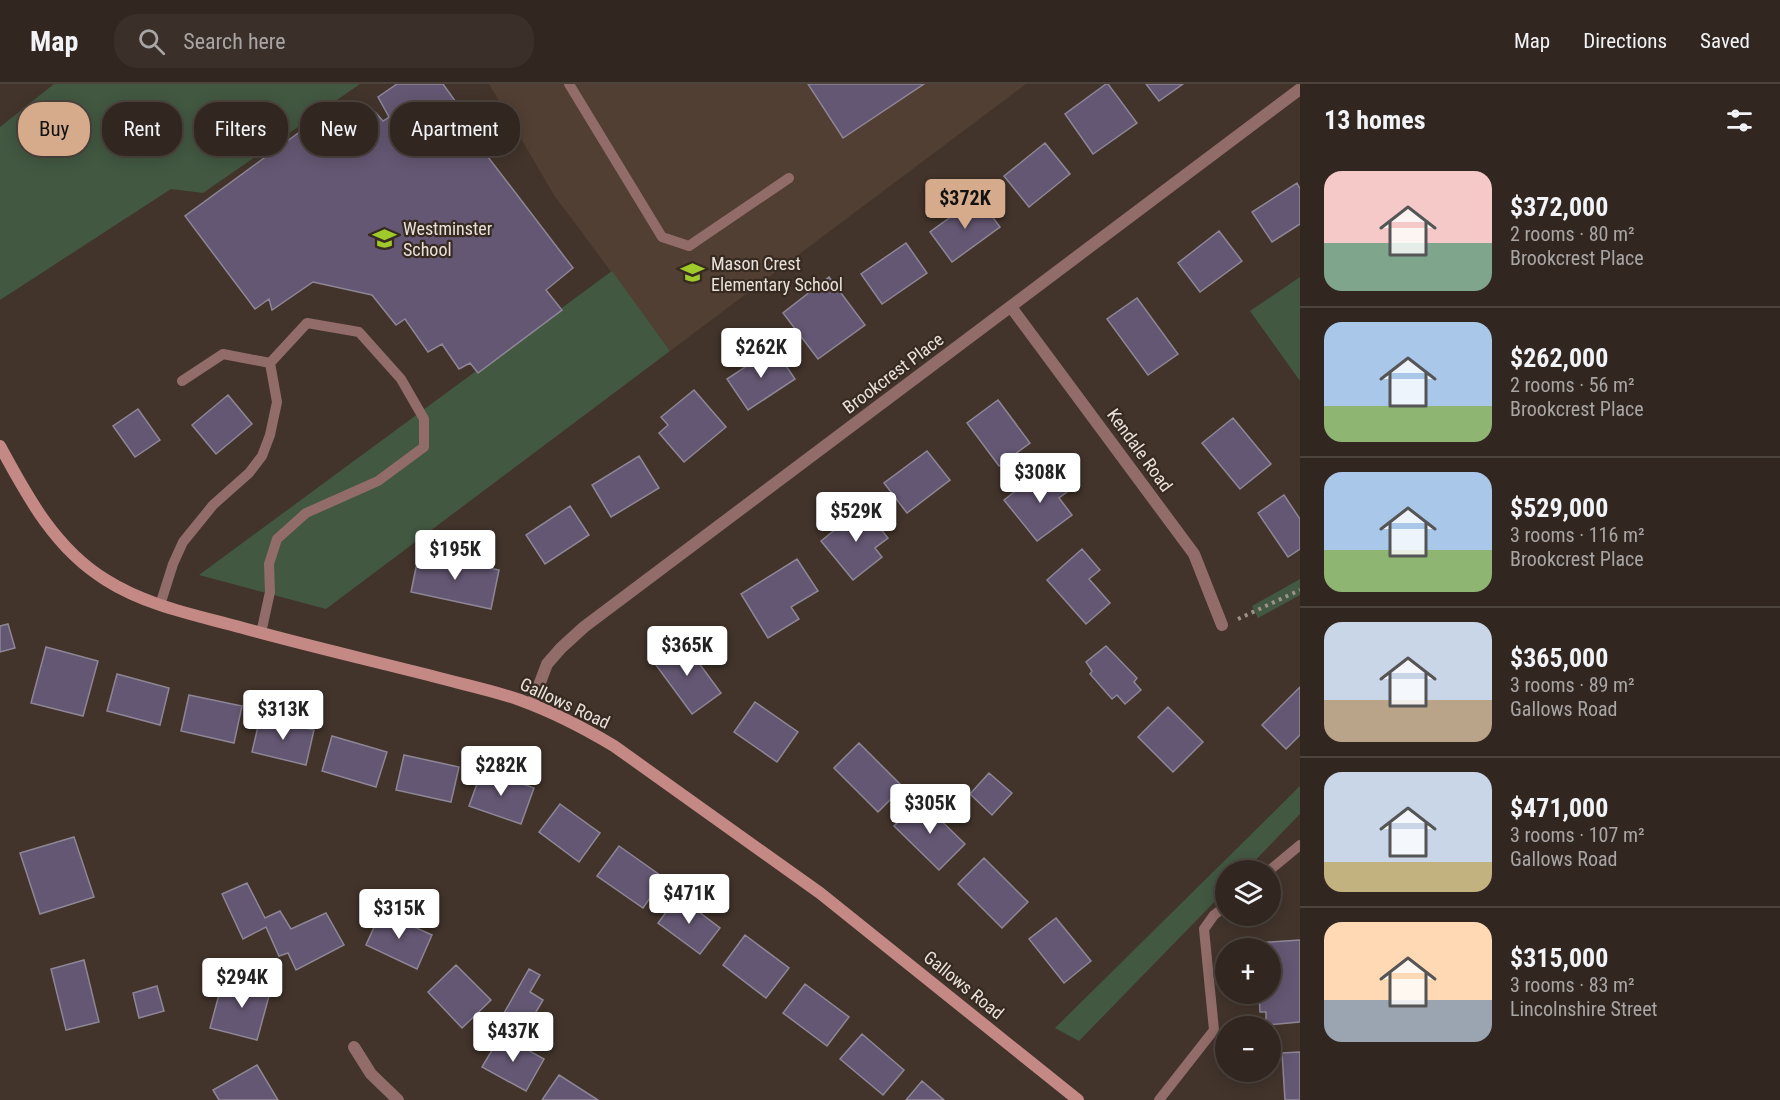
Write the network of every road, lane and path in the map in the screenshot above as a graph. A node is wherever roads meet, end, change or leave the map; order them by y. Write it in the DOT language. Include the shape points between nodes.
graph roads {
  1 [pos="569,84"];
  2 [pos="1300,90"];
  3 [pos="789,178"];
  4 [pos="1011,307"];
  5 [pos="270,363"];
  6 [pos="182,381"];
  7 [pos="0,446"];
  8 [pos="1300,590"];
  9 [pos="160,605"];
  10 [pos="1222,625"];
  11 [pos="261,633"];
  12 [pos="532,704"];
  13 [pos="1300,845"];
  14 [pos="1281,861"];
  15 [pos="1215,914"];
  16 [pos="354,1047"];
  17 [pos="398,1100"];
  18 [pos="1078,1100"];
  19 [pos="1159,1100"];
  1 -- 3 [label="lane" via="662,237 689,246"];
  2 -- 4 [label="street, Brookcrest Place"];
  4 -- 10 [label="street, Kendale Road" via="1194,554"];
  4 -- 12 [label="street, Brookcrest Place" via="584,627 548,664"];
  5 -- 6 [label="lane" via="223,354"];
  5 -- 9 [label="lane" via="277,402 262,456 183,542"];
  5 -- 11 [label="lane" via="308,322 359,332 397,375 424,419 424,447 378,481 306,513 277,539 269,564 270,592"];
  7 -- 9 [label="main road, Gallows Road" via="45,521 75,556 105,580"];
  8 -- 10 [label="path"];
  9 -- 11 [label="main road, Gallows Road"];
  11 -- 12 [label="main road, Gallows Road"];
  12 -- 18 [label="main road, Gallows Road" via="614,746 820,893"];
  13 -- 14 [label="lane"];
  15 -- 19 [label="lane" via="1204,929 1214,1030"];
  16 -- 17 [label="street" via="371,1074"];
}
